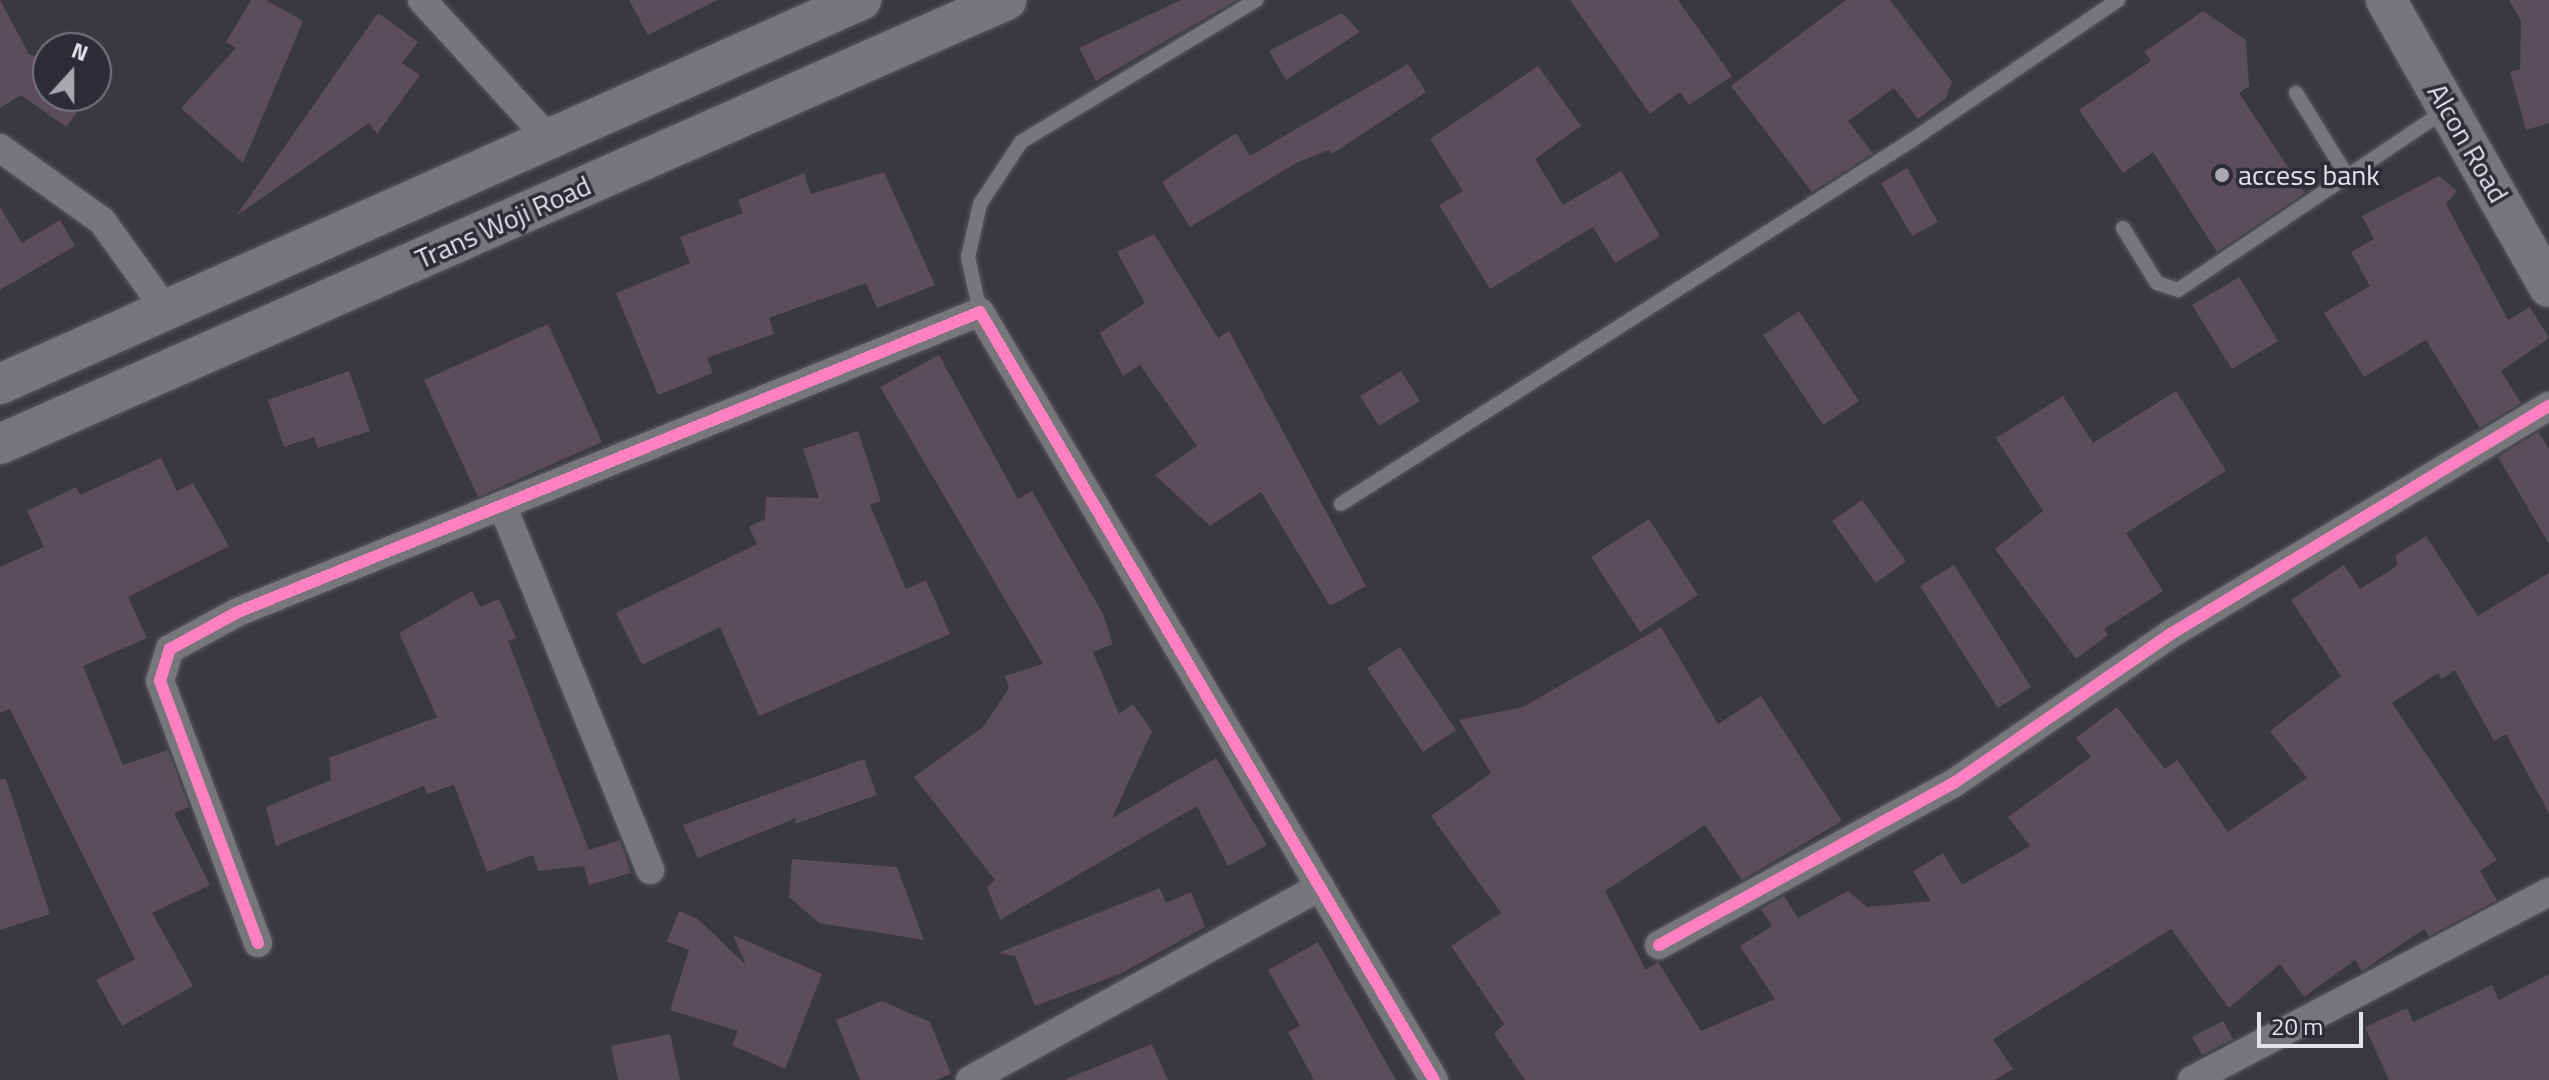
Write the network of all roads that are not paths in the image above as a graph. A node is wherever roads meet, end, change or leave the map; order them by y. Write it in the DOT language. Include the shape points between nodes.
graph roads {
  1 [pos="422,0"];
  2 [pos="861,0"];
  3 [pos="1006,0"];
  4 [pos="1256,0"];
  5 [pos="2118,0"];
  6 [pos="2386,0"];
  7 [pos="2296,93"];
  8 [pos="2448,109"];
  9 [pos="548,138"];
  10 [pos="0,148"];
  11 [pos="2347,176"];
  12 [pos="2123,228"];
  13 [pos="2549,287"];
  14 [pos="166,310"];
  15 [pos="980,312"];
  16 [pos="0,384"];
  17 [pos="2549,406"];
  18 [pos="0,444"];
  19 [pos="1341,504"];
  20 [pos="502,505"];
  21 [pos="650,870"];
  22 [pos="1320,887"];
  23 [pos="2549,892"];
  24 [pos="258,943"];
  25 [pos="1659,945"];
  26 [pos="970,1080"];
  27 [pos="1434,1080"];
  28 [pos="2192,1080"];
  1 -- 9 [label="street"];
  2 -- 9 [label="main road, Trans Woji Road"];
  3 -- 18 [label="main road, Trans Woji Road"];
  4 -- 15 [label="lane" via="1021,142 980,204 968,257"];
  5 -- 19 [label="lane" via="1909,142"];
  6 -- 8 [label="main road, Alcon Road"];
  7 -- 11 [label="lane"];
  8 -- 11 [label="lane"];
  8 -- 13 [label="main road, Alcon Road"];
  9 -- 14 [label="main road, Trans Woji Road"];
  10 -- 14 [label="street" via="102,221"];
  11 -- 12 [label="lane" via="2178,290 2157,283"];
  14 -- 16 [label="main road, Trans Woji Road"];
  15 -- 20 [label="street"];
  15 -- 22 [label="street"];
  17 -- 25 [label="street" via="2169,635 1954,783"];
  20 -- 21 [label="street"];
  20 -- 24 [label="street" via="238,612 170,649 160,681"];
  22 -- 26 [label="street"];
  22 -- 27 [label="street"];
  23 -- 28 [label="street"];
}
